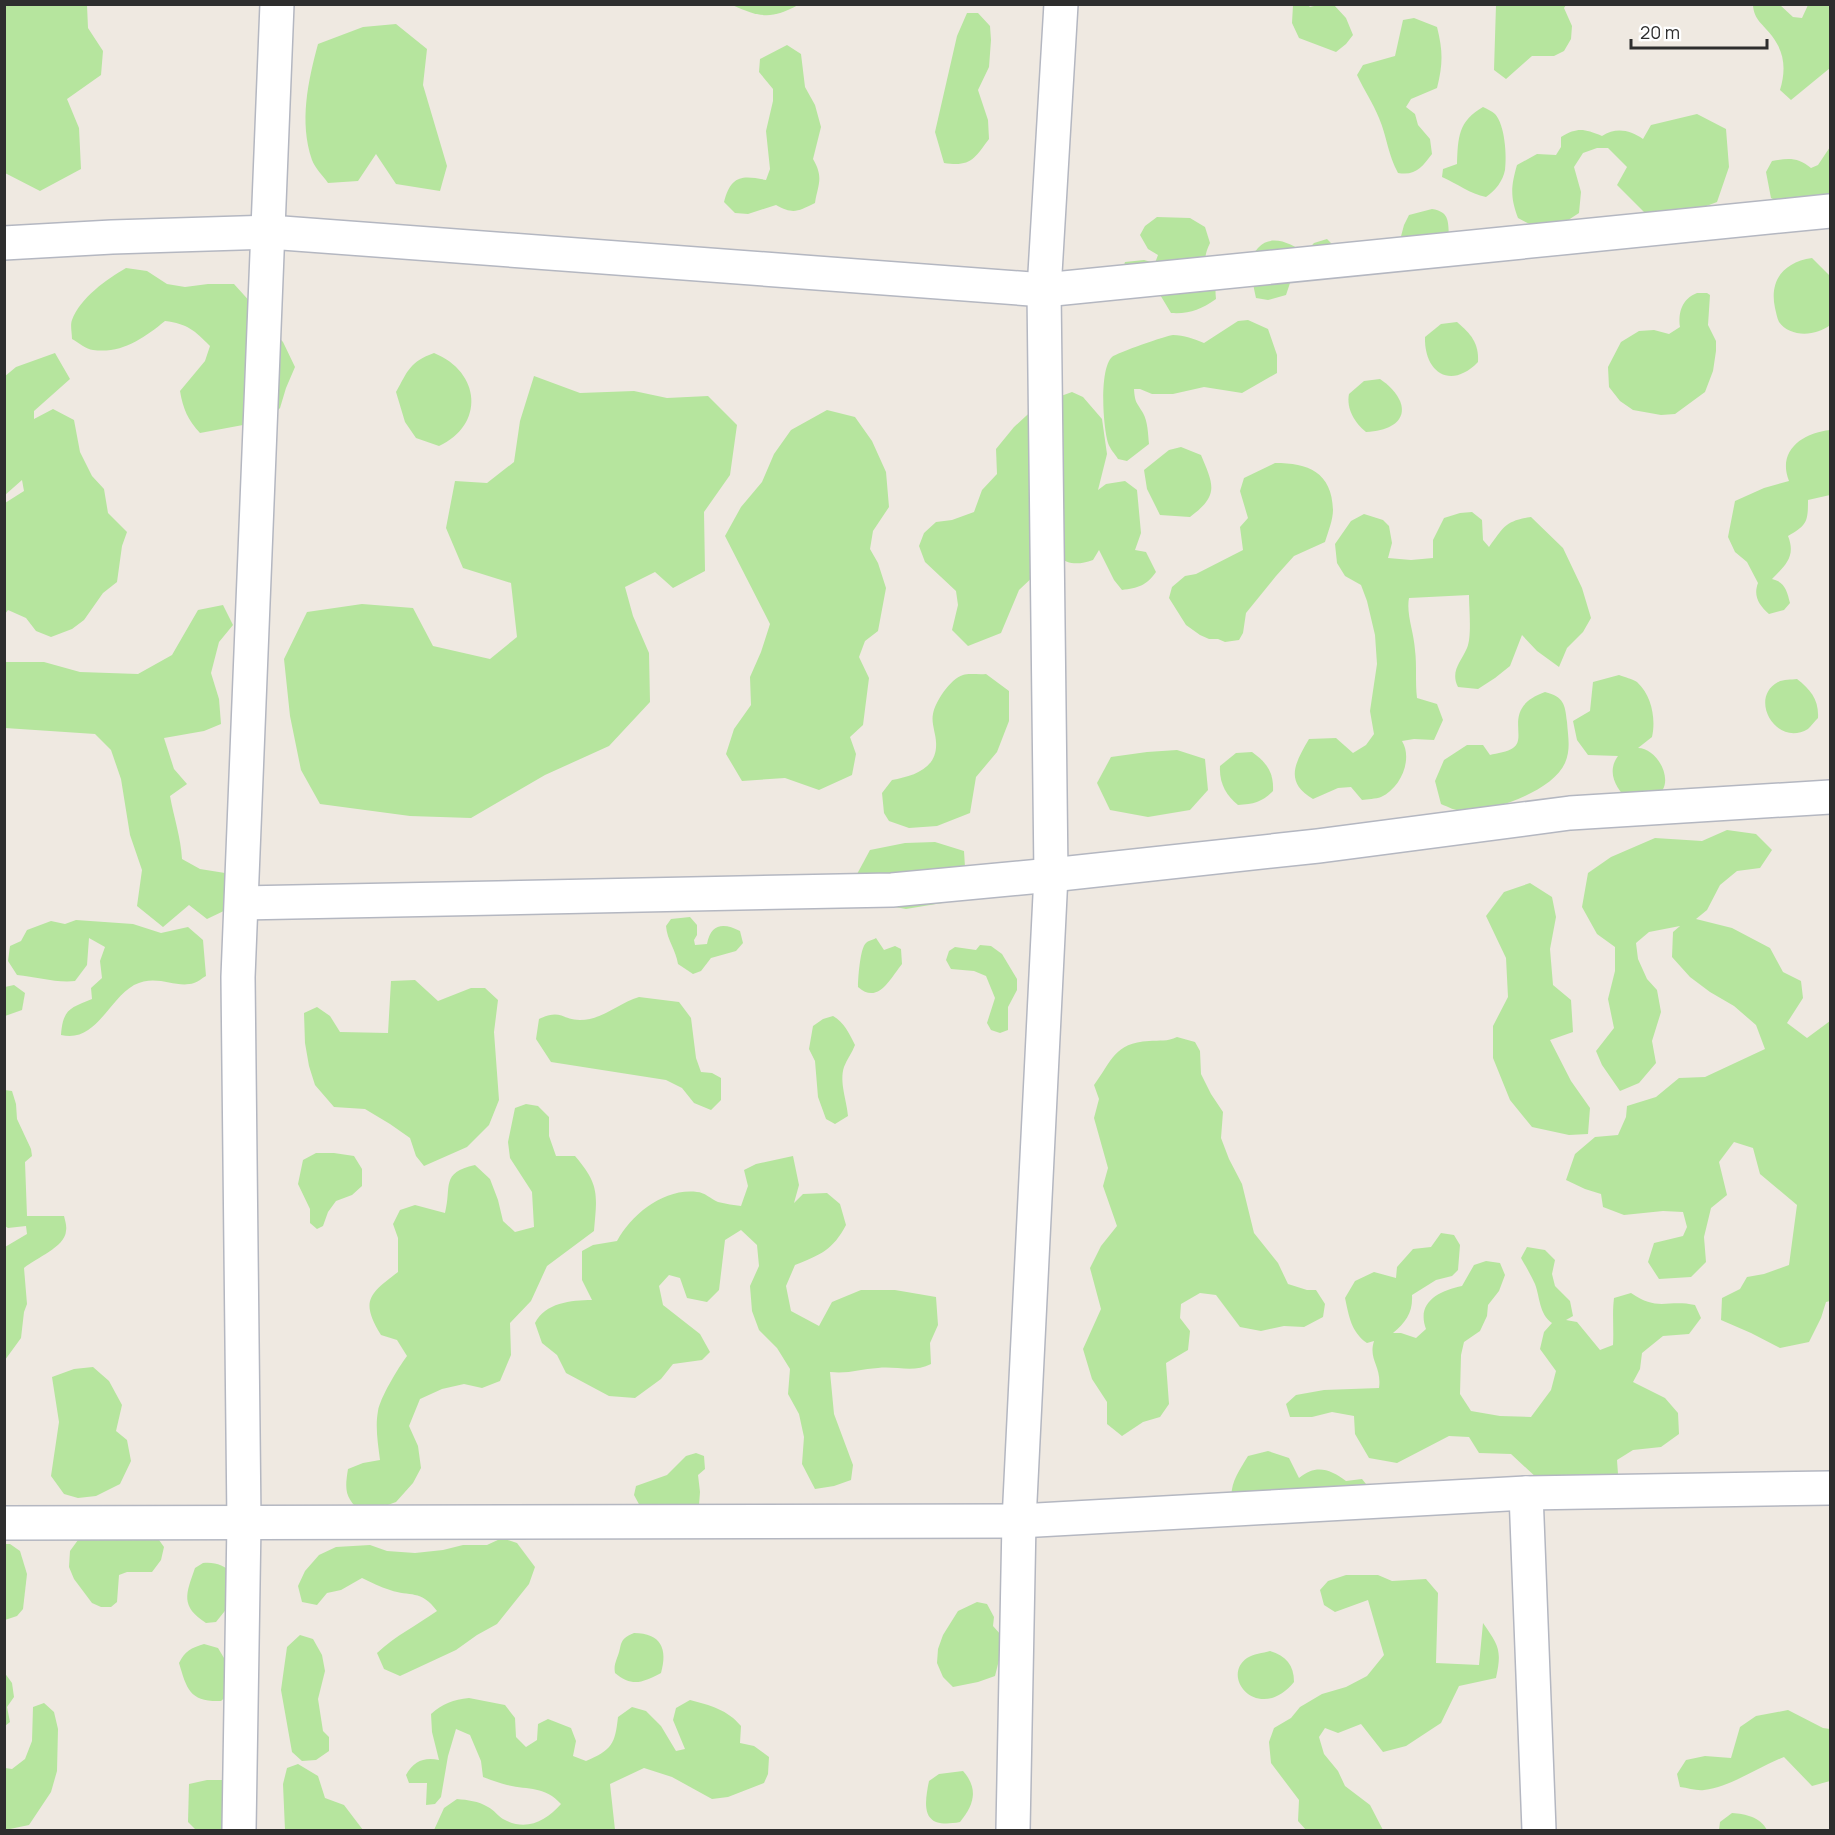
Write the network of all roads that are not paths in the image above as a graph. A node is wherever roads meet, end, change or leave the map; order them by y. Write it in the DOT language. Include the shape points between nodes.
graph roads {
  1 [pos="277,4"];
  2 [pos="1061,4"];
  3 [pos="1830,211"];
  4 [pos="270,232"];
  5 [pos="4,243"];
  6 [pos="1044,290"];
  7 [pos="1830,797"];
  8 [pos="1051,875"];
  9 [pos="242,903"];
  10 [pos="1830,1488"];
  11 [pos="1526,1493"];
  12 [pos="1019,1521"];
  13 [pos="244,1522"];
  14 [pos="4,1523"];
  15 [pos="239,1830"];
  16 [pos="1013,1830"];
  17 [pos="1539,1830"];
  1 -- 4 [label="street"];
  2 -- 6 [label="street"];
  3 -- 6 [label="street"];
  4 -- 5 [label="street"];
  4 -- 6 [label="street"];
  4 -- 9 [label="street"];
  6 -- 8 [label="street"];
  7 -- 8 [label="street" via="1570,813"];
  8 -- 9 [label="street" via="892,890"];
  8 -- 12 [label="street"];
  9 -- 13 [label="street" via="238,977"];
  10 -- 11 [label="street"];
  11 -- 12 [label="street"];
  11 -- 17 [label="street"];
  12 -- 13 [label="street"];
  12 -- 16 [label="street"];
  13 -- 14 [label="street"];
  13 -- 15 [label="street"];
}
